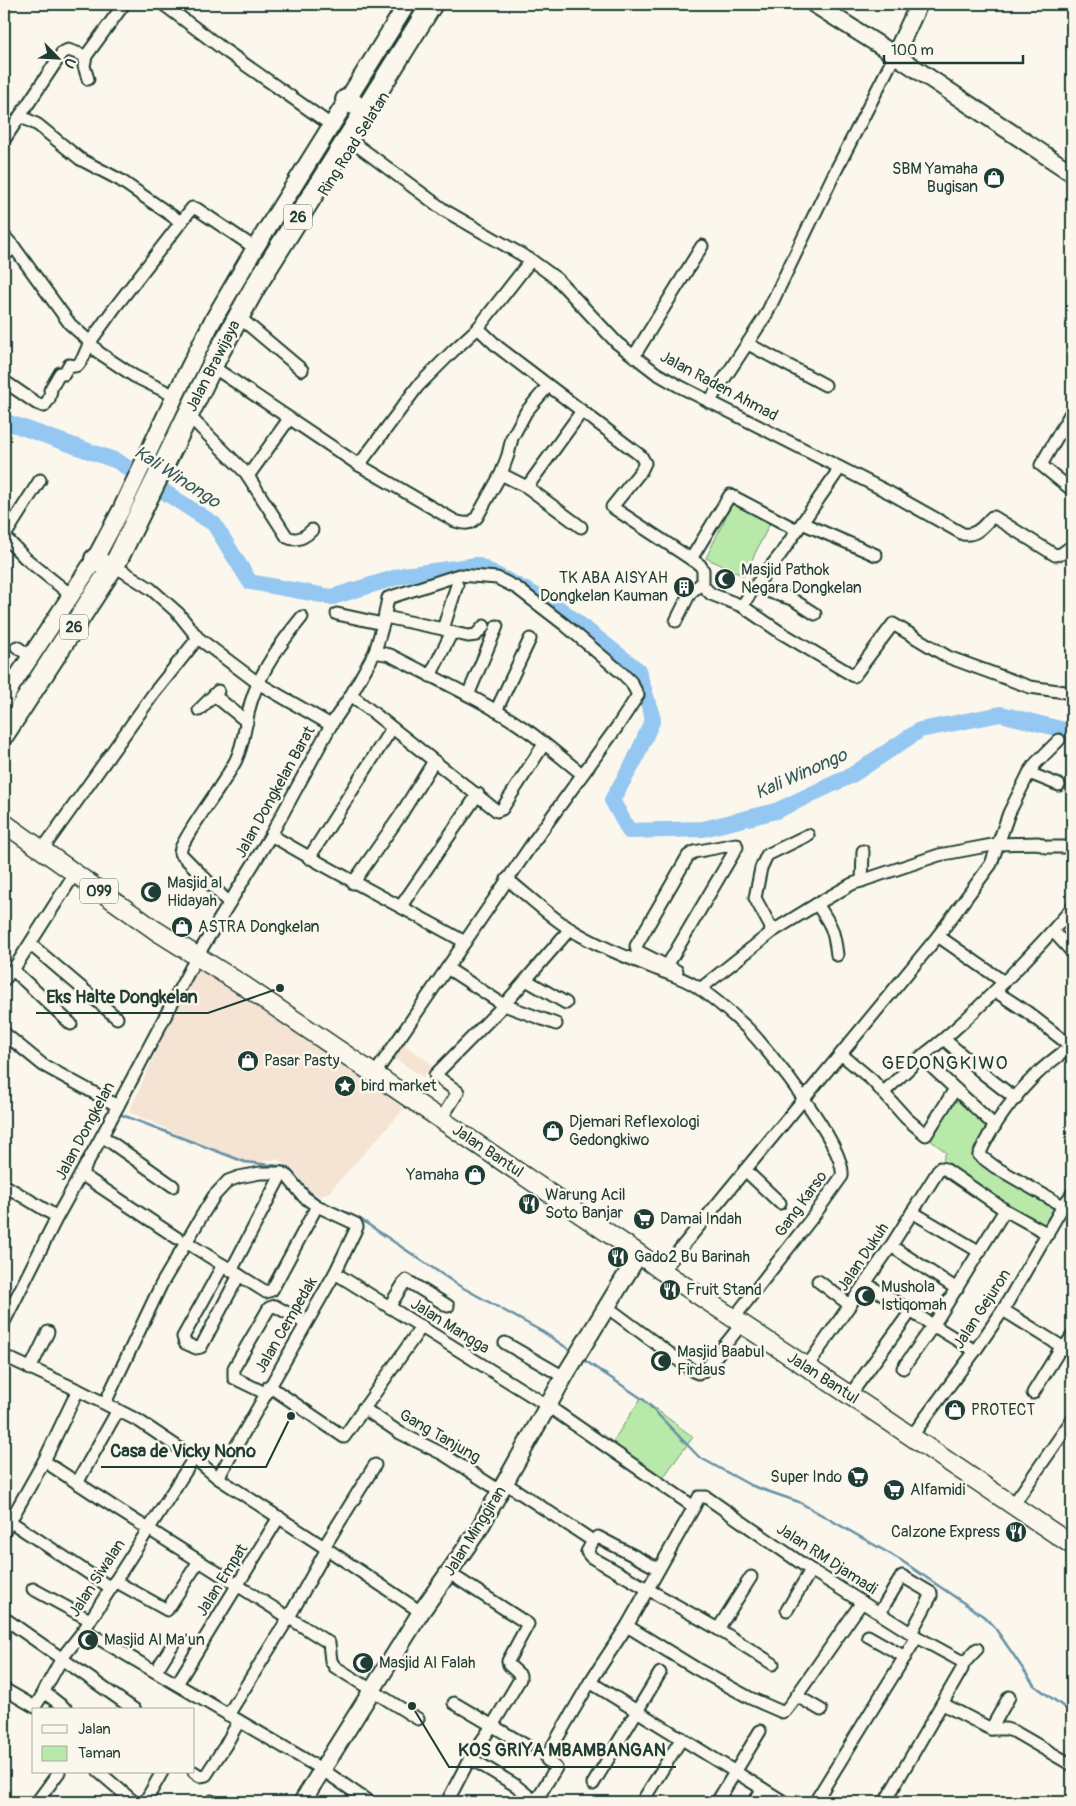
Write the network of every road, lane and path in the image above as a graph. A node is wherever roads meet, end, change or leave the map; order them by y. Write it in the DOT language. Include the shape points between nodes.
graph roads {
  1 [pos="124,4"];
  2 [pos="164,4"];
  3 [pos="407,4"];
  4 [pos="417,4"];
  5 [pos="432,4"];
  6 [pos="442,4"];
  7 [pos="814,4"];
  8 [pos="919,4"];
  9 [pos="894,55"];
  10 [pos="86,56"];
  11 [pos="88,79"];
  12 [pos="350,102"];
  13 [pos="20,116"];
  14 [pos="331,125"];
  15 [pos="4,140"];
  16 [pos="354,143"];
  17 [pos="1072,173"];
  18 [pos="181,222"];
  19 [pos="4,236"];
  20 [pos="702,246"];
  21 [pos="14,247"];
  22 [pos="254,248"];
  23 [pos="4,256"];
  24 [pos="527,265"];
  25 [pos="245,322"];
  26 [pos="478,328"];
  27 [pos="90,342"];
  28 [pos="748,344"];
  29 [pos="634,356"];
  30 [pos="302,370"];
  31 [pos="219,371"];
  32 [pos="4,381"];
  33 [pos="825,385"];
  34 [pos="548,386"];
  35 [pos="175,396"];
  36 [pos="710,402"];
  37 [pos="582,411"];
  38 [pos="1072,411"];
  39 [pos="289,419"];
  40 [pos="194,421"];
  41 [pos="172,435"];
  42 [pos="358,465"];
  43 [pos="840,468"];
  44 [pos="501,474"];
  45 [pos="248,476"];
  46 [pos="40,480"];
  47 [pos="527,487"];
  48 [pos="1072,490"];
  49 [pos="134,514"];
  50 [pos="581,527"];
  51 [pos="800,527"];
  52 [pos="312,530"];
  53 [pos="4,537"];
  54 [pos="1072,546"];
  55 [pos="876,555"];
  56 [pos="691,559"];
  57 [pos="98,561"];
  58 [pos="121,570"];
  59 [pos="702,582"];
  60 [pos="457,585"];
  61 [pos="756,585"];
  62 [pos="72,595"];
  63 [pos="742,606"];
  64 [pos="337,614"];
  65 [pos="815,614"];
  66 [pos="302,617"];
  67 [pos="384,620"];
  68 [pos="676,621"];
  69 [pos="484,626"];
  70 [pos="497,626"];
  71 [pos="446,630"];
  72 [pos="198,638"];
  73 [pos="530,639"];
  74 [pos="17,647"];
  75 [pos="376,652"];
  76 [pos="31,657"];
  77 [pos="430,676"];
  78 [pos="8,682"];
  79 [pos="258,682"];
  80 [pos="1072,693"];
  81 [pos="351,695"];
  82 [pos="468,695"];
  83 [pos="4,701"];
  84 [pos="199,710"];
  85 [pos="496,711"];
  86 [pos="247,722"];
  87 [pos="5,724"];
  88 [pos="331,725"];
  89 [pos="392,728"];
  90 [pos="1059,740"];
  91 [pos="544,744"];
  92 [pos="434,760"];
  93 [pos="1029,772"];
  94 [pos="582,774"];
  95 [pos="1059,785"];
  96 [pos="478,794"];
  97 [pos="4,823"];
  98 [pos="808,835"];
  99 [pos="271,836"];
  100 [pos="1072,847"];
  101 [pos="997,848"];
  102 [pos="42,850"];
  103 [pos="863,852"];
  104 [pos="309,858"];
  105 [pos="75,873"];
  106 [pos="508,879"];
  107 [pos="862,881"];
  108 [pos="353,883"];
  109 [pos="229,903"];
  110 [pos="817,904"];
  111 [pos="401,906"];
  112 [pos="1072,908"];
  113 [pos="570,929"];
  114 [pos="773,931"];
  115 [pos="1053,931"];
  116 [pos="938,936"];
  117 [pos="465,942"];
  118 [pos="30,944"];
  119 [pos="1072,952"];
  120 [pos="837,955"];
  121 [pos="197,956"];
  122 [pos="668,966"];
  123 [pos="447,968"];
  124 [pos="12,970"];
  125 [pos="4,980"];
  126 [pos="526,980"];
  127 [pos="687,981"];
  128 [pos="1004,982"];
  129 [pos="700,990"];
  130 [pos="995,991"];
  131 [pos="566,1003"];
  132 [pos="504,1005"];
  133 [pos="117,1018"];
  134 [pos="71,1024"];
  135 [pos="556,1024"];
  136 [pos="4,1033"];
  137 [pos="944,1040"];
  138 [pos="1072,1046"];
  139 [pos="841,1054"];
  140 [pos="921,1057"];
  141 [pos="374,1075"];
  142 [pos="955,1089"];
  143 [pos="884,1092"];
  144 [pos="804,1098"];
  145 [pos="1016,1098"];
  146 [pos="118,1106"];
  147 [pos="441,1119"];
  148 [pos="995,1126"];
  149 [pos="102,1136"];
  150 [pos="745,1170"];
  151 [pos="81,1174"];
  152 [pos="282,1174"];
  153 [pos="4,1185"];
  154 [pos="173,1186"];
  155 [pos="1072,1194"];
  156 [pos="780,1203"];
  157 [pos="317,1206"];
  158 [pos="1063,1206"];
  159 [pos="1005,1210"];
  160 [pos="912,1212"];
  161 [pos="57,1217"];
  162 [pos="1048,1234"];
  163 [pos="181,1240"];
  164 [pos="891,1246"];
  165 [pos="980,1252"];
  166 [pos="639,1254"];
  167 [pos="231,1270"];
  168 [pos="662,1271"];
  169 [pos="335,1273"];
  170 [pos="818,1280"];
  171 [pos="865,1283"];
  172 [pos="957,1289"];
  173 [pos="850,1305"];
  174 [pos="448,1306"];
  175 [pos="389,1307"];
  176 [pos="607,1307"];
  177 [pos="1002,1310"];
  178 [pos="911,1311"];
  179 [pos="4,1322"];
  180 [pos="737,1322"];
  181 [pos="305,1323"];
  182 [pos="422,1326"];
  183 [pos="933,1326"];
  184 [pos="48,1332"];
  185 [pos="1072,1336"];
  186 [pos="505,1343"];
  187 [pos="1066,1349"];
  188 [pos="975,1351"];
  189 [pos="4,1356"];
  190 [pos="806,1368"];
  191 [pos="902,1368"];
  192 [pos="30,1369"];
  193 [pos="564,1377"];
  194 [pos="78,1390"];
  195 [pos="267,1390"];
  196 [pos="1033,1394"];
  197 [pos="850,1395"];
  198 [pos="105,1403"];
  199 [pos="548,1406"];
  200 [pos="363,1408"];
  201 [pos="118,1410"];
  202 [pos="1072,1420"];
  203 [pos="911,1436"];
  204 [pos="194,1458"];
  205 [pos="44,1460"];
  206 [pos="375,1465"];
  207 [pos="218,1478"];
  208 [pos="77,1483"];
  209 [pos="502,1487"];
  210 [pos="1013,1505"];
  211 [pos="694,1507"];
  212 [pos="279,1517"];
  213 [pos="7,1519"];
  214 [pos="148,1528"];
  215 [pos="4,1532"];
  216 [pos="593,1541"];
  217 [pos="1072,1545"];
  218 [pos="326,1548"];
  219 [pos="199,1561"];
  220 [pos="659,1569"];
  221 [pos="810,1570"];
  222 [pos="448,1573"];
  223 [pos="751,1577"];
  224 [pos="113,1584"];
  225 [pos="238,1586"];
  226 [pos="33,1590"];
  227 [pos="648,1590"];
  228 [pos="862,1602"];
  229 [pos="787,1610"];
  230 [pos="421,1612"];
  231 [pos="880,1612"];
  232 [pos="289,1617"];
  233 [pos="4,1618"];
  234 [pos="87,1625"];
  235 [pos="627,1626"];
  236 [pos="718,1629"];
  237 [pos="914,1634"];
  238 [pos="868,1636"];
  239 [pos="172,1644"];
  240 [pos="977,1649"];
  241 [pos="905,1657"];
  242 [pos="62,1658"];
  243 [pos="773,1664"];
  244 [pos="963,1664"];
  245 [pos="156,1671"];
  246 [pos="660,1673"];
  247 [pos="590,1682"];
  248 [pos="177,1684"];
  249 [pos="4,1689"];
  250 [pos="372,1690"];
  251 [pos="44,1692"];
  252 [pos="797,1696"];
  253 [pos="1009,1697"];
  254 [pos="454,1703"];
  255 [pos="943,1704"];
  256 [pos="64,1708"];
  257 [pos="133,1708"];
  258 [pos="821,1710"];
  259 [pos="638,1712"];
  260 [pos="228,1715"];
  261 [pos="418,1719"];
  262 [pos="239,1721"];
  263 [pos="492,1726"];
  264 [pos="991,1729"];
  265 [pos="760,1731"];
  266 [pos="682,1738"];
  267 [pos="527,1746"];
  268 [pos="470,1758"];
  269 [pos="1072,1765"];
  270 [pos="324,1770"];
  271 [pos="736,1771"];
  272 [pos="195,1773"];
  273 [pos="58,1774"];
  274 [pos="101,1774"];
  275 [pos="161,1774"];
  276 [pos="593,1784"];
  277 [pos="763,1789"];
  278 [pos="37,1802"];
  279 [pos="134,1802"];
  280 [pos="145,1802"];
  281 [pos="302,1802"];
  282 [pos="369,1802"];
  283 [pos="447,1802"];
  284 [pos="535,1802"];
  285 [pos="642,1802"];
  286 [pos="717,1802"];
  287 [pos="754,1802"];
  288 [pos="784,1802"];
  289 [pos="815,1802"];
  290 [pos="885,1802"];
  1 -- 10 [label="street"];
  2 -- 14 [label="street"];
  3 -- 12 [label="street, Ring Road Selatan"];
  4 -- 12 [label="highway, Jalan Brawijaya / 26"];
  5 -- 41 [label="highway, Jalan Brawijaya / 26" via="255,287"];
  6 -- 16 [label="street, Ring Road Selatan"];
  7 -- 9 [label="street"];
  8 -- 9 [label="street"];
  9 -- 17 [label="street"];
  9 -- 28 [label="street" via="766,315"];
  10 -- 11 [label="street" via="84,66"];
  10 -- 13 [label="street" via="68,50 62,52"];
  12 -- 14 [label="street, Ring Road Selatan"];
  12 -- 41 [label="highway, Jalan Brawijaya / 26" via="225,316"];
  13 -- 15 [label="street"];
  13 -- 18 [label="street" via="38,125 80,159 120,180"];
  14 -- 22 [label="street, Ring Road Selatan"];
  16 -- 24 [label="street, Jalan Raden Ahmad" via="444,210"];
  16 -- 25 [label="street, Ring Road Selatan" via="276,266"];
  18 -- 22 [label="street" via="195,208"];
  18 -- 27 [label="street"];
  19 -- 21 [label="street"];
  20 -- 29 [label="street"];
  21 -- 23 [label="street"];
  21 -- 27 [label="street" via="70,324"];
  22 -- 35 [label="street, Ring Road Selatan"];
  24 -- 26 [label="street"];
  24 -- 29 [label="street, Jalan Raden Ahmad" via="557,279"];
  25 -- 30 [label="street"];
  25 -- 31 [label="street, Ring Road Selatan"];
  26 -- 34 [label="street" via="498,348"];
  26 -- 42 [label="street" via="418,386"];
  27 -- 32 [label="street" via="78,365 69,365 64,374 60,373 56,378 44,406"];
  27 -- 35 [label="street" via="118,366"];
  28 -- 33 [label="street"];
  28 -- 36 [label="street"];
  29 -- 36 [label="street, Jalan Raden Ahmad" via="663,377"];
  31 -- 39 [label="street"];
  31 -- 40 [label="street, Ring Road Selatan"];
  34 -- 37 [label="street"];
  34 -- 44 [label="street" via="526,412 512,438"];
  35 -- 41 [label="street, Ring Road Selatan"];
  36 -- 43 [label="street, Jalan Raden Ahmad"];
  37 -- 47 [label="street"];
  37 -- 56 [label="street" via="644,459 641,471 612,507"];
  38 -- 48 [label="street" via="1041,464"];
  39 -- 42 [label="street"];
  39 -- 45 [label="street"];
  40 -- 41 [label="street, Ring Road Selatan"];
  40 -- 45 [label="street"];
  41 -- 49 [label="highway, Jalan Brawijaya / 26"];
  42 -- 44 [label="street" via="465,524 477,517"];
  43 -- 51 [label="street"];
  43 -- 54 [label="street, Jalan Raden Ahmad" via="964,534 976,533 994,517 1055,555"];
  44 -- 47 [label="street"];
  45 -- 52 [label="street" via="288,536 300,538"];
  46 -- 53 [label="street"];
  47 -- 50 [label="street"];
  49 -- 57 [label="highway, Jalan Brawijaya / 26"];
  49 -- 58 [label="street"];
  49 -- 87 [label="highway, Jalan Brawijaya / 26" via="117,560"];
  51 -- 55 [label="street"];
  51 -- 56 [label="street" via="730,495"];
  51 -- 61 [label="street"];
  53 -- 62 [label="street" via="24,558"];
  56 -- 59 [label="street" via="702,568"];
  57 -- 62 [label="street"];
  57 -- 87 [label="highway, Jalan Brawijaya / 26"];
  58 -- 72 [label="street" via="151,589 178,613"];
  58 -- 87 [label="street" via="19,724"];
  59 -- 63 [label="street" via="704,589 711,594"];
  59 -- 68 [label="street" via="690,593"];
  60 -- 71 [label="street"];
  61 -- 63 [label="street"];
  61 -- 65 [label="street" via="792,599"];
  62 -- 76 [label="street"];
  63 -- 80 [label="street" via="854,676 893,624 948,657 1030,687"];
  64 -- 67 [label="street"];
  66 -- 79 [label="street" via="273,655"];
  67 -- 71 [label="street"];
  67 -- 75 [label="street, Jalan Dongkelan Barat"];
  67 -- 94 [label="street, Jalan Dongkelan Barat" via="386,601 391,596 459,575 497,578 517,588 565,625 624,674 638,696"];
  69 -- 71 [label="street" via="476,635 468,636"];
  70 -- 82 [label="street"];
  71 -- 77 [label="street" via="450,636"];
  72 -- 79 [label="street"];
  72 -- 102 [label="street" via="154,693"];
  73 -- 85 [label="street"];
  74 -- 76 [label="street"];
  75 -- 77 [label="street" via="390,655"];
  75 -- 81 [label="street, Jalan Dongkelan Barat"];
  76 -- 78 [label="street"];
  77 -- 82 [label="street"];
  78 -- 83 [label="street"];
  79 -- 86 [label="street"];
  79 -- 88 [label="street"];
  81 -- 88 [label="street, Jalan Dongkelan Barat"];
  81 -- 89 [label="street"];
  82 -- 85 [label="street"];
  84 -- 86 [label="street" via="216,693"];
  85 -- 91 [label="street"];
  86 -- 109 [label="street" via="235,762 180,850"];
  88 -- 99 [label="street, Jalan Dongkelan Barat"];
  89 -- 92 [label="street"];
  89 -- 104 [label="street"];
  90 -- 93 [label="street"];
  91 -- 94 [label="street"];
  91 -- 96 [label="street" via="501,810 494,809"];
  92 -- 96 [label="street"];
  92 -- 108 [label="street"];
  93 -- 95 [label="street"];
  93 -- 101 [label="street" via="1009,813"];
  94 -- 106 [label="street"];
  96 -- 111 [label="street"];
  97 -- 102 [label="main road, Jalan Bantul / 099"];
  98 -- 114 [label="street" via="767,855 761,868 755,898"];
  99 -- 104 [label="street"];
  99 -- 109 [label="street, Jalan Dongkelan Barat"];
  100 -- 101 [label="street" via="1038,844"];
  101 -- 107 [label="street" via="939,855"];
  101 -- 116 [label="street" via="991,864"];
  102 -- 105 [label="main road, Jalan Bantul / 099"];
  103 -- 107 [label="street"];
  104 -- 108 [label="street"];
  105 -- 118 [label="street"];
  105 -- 121 [label="main road, Jalan Bantul / 099" via="154,930"];
  106 -- 113 [label="street"];
  106 -- 117 [label="street"];
  107 -- 110 [label="street"];
  108 -- 111 [label="street"];
  109 -- 121 [label="street, Jalan Dongkelan Barat"];
  110 -- 114 [label="street"];
  110 -- 120 [label="street" via="835,935"];
  111 -- 117 [label="street"];
  112 -- 115 [label="street"];
  113 -- 126 [label="street"];
  113 -- 127 [label="street" via="631,959"];
  114 -- 129 [label="street"];
  115 -- 119 [label="street"];
  115 -- 128 [label="street"];
  116 -- 128 [label="street"];
  116 -- 139 [label="street"];
  117 -- 123 [label="street"];
  118 -- 124 [label="street"];
  118 -- 133 [label="street"];
  121 -- 141 [label="main road, Jalan Bantul"];
  121 -- 146 [label="street, Jalan Dongkelan"];
  122 -- 122 [label="street" via="737,847 736,844 689,854 646,926 636,950"];
  122 -- 127 [label="street" via="686,976"];
  123 -- 132 [label="street"];
  123 -- 141 [label="street"];
  124 -- 125 [label="street"];
  124 -- 134 [label="street"];
  126 -- 131 [label="street"];
  126 -- 132 [label="street"];
  127 -- 129 [label="street"];
  128 -- 130 [label="street"];
  129 -- 144 [label="street" via="747,1028"];
  130 -- 137 [label="street"];
  130 -- 138 [label="street"];
  132 -- 135 [label="street"];
  132 -- 147 [label="street" via="435,1075 458,1092"];
  136 -- 146 [label="street" via="44,1065"];
  137 -- 140 [label="street"];
  137 -- 145 [label="street"];
  138 -- 145 [label="street" via="1038,1072"];
  139 -- 143 [label="street"];
  139 -- 144 [label="street"];
  140 -- 142 [label="street"];
  140 -- 143 [label="street"];
  141 -- 147 [label="main road, Jalan Bantul"];
  142 -- 143 [label="street" via="926,1135"];
  142 -- 148 [label="street"];
  144 -- 150 [label="street"];
  144 -- 180 [label="street, Gang Karso" via="828,1136 842,1176"];
  145 -- 148 [label="street"];
  146 -- 149 [label="street, Jalan Dongkelan"];
  147 -- 166 [label="main road, Jalan Bantul"];
  148 -- 158 [label="street" via="980,1156"];
  149 -- 151 [label="street, Jalan Dongkelan"];
  149 -- 154 [label="street"];
  150 -- 156 [label="street"];
  150 -- 168 [label="street"];
  151 -- 161 [label="street, Jalan Dongkelan"];
  151 -- 163 [label="street"];
  152 -- 157 [label="street"];
  152 -- 163 [label="street" via="260,1173 228,1181"];
  152 -- 167 [label="street"];
  153 -- 161 [label="street"];
  155 -- 158 [label="street, Jalan Gejuron"];
  157 -- 167 [label="street" via="272,1290 266,1292"];
  157 -- 169 [label="street, Jalan Cempedak" via="357,1226"];
  158 -- 162 [label="street, Jalan Gejuron"];
  159 -- 160 [label="street, Jalan Dukuh" via="941,1167"];
  159 -- 162 [label="street"];
  159 -- 165 [label="street"];
  160 -- 164 [label="street, Jalan Dukuh"];
  160 -- 165 [label="street"];
  161 -- 179 [label="street, Jalan Dongkelan"];
  162 -- 177 [label="street, Jalan Gejuron"];
  163 -- 167 [label="street"];
  163 -- 198 [label="street"];
  164 -- 171 [label="street, Jalan Dukuh"];
  164 -- 172 [label="street"];
  165 -- 172 [label="street"];
  166 -- 168 [label="main road, Jalan Bantul"];
  166 -- 176 [label="street, Jalan Minggiran"];
  167 -- 167 [label="street" via="200,1347 196,1348 185,1342 183,1337"];
  168 -- 180 [label="main road, Jalan Bantul"];
  169 -- 175 [label="street, Jalan Mangga"];
  169 -- 181 [label="street, Jalan Cempedak"];
  170 -- 173 [label="street"];
  171 -- 173 [label="street, Jalan Dukuh"];
  171 -- 178 [label="street"];
  172 -- 183 [label="street"];
  173 -- 190 [label="street, Jalan Dukuh"];
  174 -- 175 [label="street" via="406,1280"];
  175 -- 182 [label="street, Jalan Mangga"];
  176 -- 180 [label="street" via="698,1373 705,1370"];
  176 -- 193 [label="street, Jalan Minggiran"];
  177 -- 187 [label="street"];
  177 -- 188 [label="street, Jalan Gejuron"];
  178 -- 183 [label="street"];
  178 -- 197 [label="street"];
  180 -- 190 [label="main road, Jalan Bantul"];
  181 -- 195 [label="street, Jalan Cempedak"];
  181 -- 195 [label="street" via="275,1306 269,1308 234,1368 234,1378"];
  182 -- 199 [label="street, Jalan Mangga"];
  182 -- 200 [label="street"];
  183 -- 188 [label="street"];
  183 -- 191 [label="street"];
  184 -- 192 [label="street"];
  185 -- 187 [label="street"];
  186 -- 193 [label="street"];
  187 -- 196 [label="street"];
  188 -- 203 [label="street, Jalan Gejuron"];
  189 -- 192 [label="street"];
  190 -- 197 [label="main road, Jalan Bantul"];
  192 -- 194 [label="street"];
  193 -- 199 [label="street, Jalan Minggiran"];
  194 -- 198 [label="street"];
  194 -- 205 [label="street"];
  195 -- 200 [label="street" via="342,1437"];
  195 -- 207 [label="street, Jalan Cempedak"];
  197 -- 203 [label="main road, Jalan Bantul"];
  198 -- 201 [label="street"];
  199 -- 209 [label="street, Jalan Minggiran"];
  199 -- 211 [label="street"];
  200 -- 209 [label="street, Gang Tanjung" via="400,1433"];
  201 -- 204 [label="street"];
  201 -- 208 [label="street"];
  202 -- 210 [label="street"];
  203 -- 210 [label="main road, Jalan Bantul"];
  204 -- 207 [label="street"];
  204 -- 214 [label="street, Jalan Siwalan"];
  205 -- 208 [label="street"];
  205 -- 213 [label="street"];
  206 -- 218 [label="street"];
  207 -- 212 [label="street"];
  208 -- 214 [label="street"];
  209 -- 216 [label="street, Gang Tanjung"];
  209 -- 222 [label="street, Jalan Minggiran" via="479,1529"];
  210 -- 217 [label="main road, Jalan Bantul"];
  211 -- 220 [label="street"];
  211 -- 221 [label="street, Jalan RM Djamadi" via="699,1497 706,1497"];
  212 -- 218 [label="street"];
  212 -- 225 [label="street, Jalan Empat"];
  213 -- 215 [label="street"];
  213 -- 224 [label="street"];
  214 -- 219 [label="street"];
  214 -- 224 [label="street, Jalan Siwalan"];
  216 -- 220 [label="street" via="600,1538"];
  216 -- 227 [label="street" via="588,1556"];
  218 -- 230 [label="street"];
  218 -- 232 [label="street"];
  219 -- 224 [label="street" via="167,1610"];
  219 -- 225 [label="street"];
  220 -- 227 [label="street"];
  221 -- 228 [label="street, Jalan RM Djamadi"];
  221 -- 229 [label="street"];
  222 -- 230 [label="street, Jalan Minggiran"];
  222 -- 263 [label="street" via="528,1624 508,1660 520,1679"];
  223 -- 236 [label="street"];
  224 -- 234 [label="street, Jalan Siwalan"];
  225 -- 232 [label="street"];
  225 -- 248 [label="street, Jalan Empat"];
  226 -- 234 [label="street"];
  227 -- 235 [label="street"];
  227 -- 236 [label="street"];
  228 -- 231 [label="street, Jalan RM Djamadi"];
  228 -- 252 [label="street"];
  230 -- 250 [label="street, Jalan Minggiran"];
  231 -- 237 [label="street, Jalan RM Djamadi"];
  231 -- 237 [label="street" via="902,1576 931,1593"];
  232 -- 250 [label="street" via="329,1644 334,1667"];
  232 -- 260 [label="street"];
  233 -- 242 [label="street"];
  234 -- 242 [label="street, Jalan Siwalan"];
  234 -- 245 [label="street"];
  235 -- 247 [label="street"];
  235 -- 252 [label="street" via="697,1669 778,1712 786,1710"];
  236 -- 243 [label="street"];
  237 -- 241 [label="street"];
  237 -- 244 [label="street, Jalan RM Djamadi"];
  238 -- 241 [label="street"];
  239 -- 245 [label="street"];
  240 -- 244 [label="street"];
  241 -- 289 [label="street"];
  242 -- 251 [label="street, Jalan Siwalan"];
  242 -- 257 [label="street"];
  244 -- 255 [label="street"];
  245 -- 248 [label="street"];
  246 -- 259 [label="street"];
  247 -- 259 [label="street"];
  247 -- 284 [label="street" via="548,1754 548,1760 556,1768"];
  248 -- 260 [label="street"];
  249 -- 251 [label="street" via="35,1707"];
  250 -- 261 [label="street"];
  250 -- 270 [label="street, Jalan Minggiran"];
  251 -- 256 [label="street"];
  252 -- 258 [label="street"];
  253 -- 264 [label="street"];
  254 -- 263 [label="street"];
  255 -- 264 [label="street"];
  255 -- 290 [label="street"];
  259 -- 266 [label="street"];
  259 -- 276 [label="street"];
  260 -- 262 [label="street"];
  262 -- 270 [label="street"];
  262 -- 272 [label="street" via="206,1775"];
  263 -- 267 [label="street"];
  263 -- 268 [label="street"];
  264 -- 269 [label="street" via="1015,1732"];
  265 -- 271 [label="street"];
  266 -- 271 [label="street"];
  266 -- 285 [label="street"];
  268 -- 283 [label="street"];
  268 -- 284 [label="street" via="515,1785"];
  270 -- 281 [label="street, Jalan Minggiran"];
  270 -- 282 [label="street"];
  271 -- 277 [label="street"];
  271 -- 286 [label="street"];
  273 -- 278 [label="street"];
  274 -- 279 [label="street"];
  275 -- 280 [label="street"];
  277 -- 287 [label="street"];
  277 -- 288 [label="street"];
}
